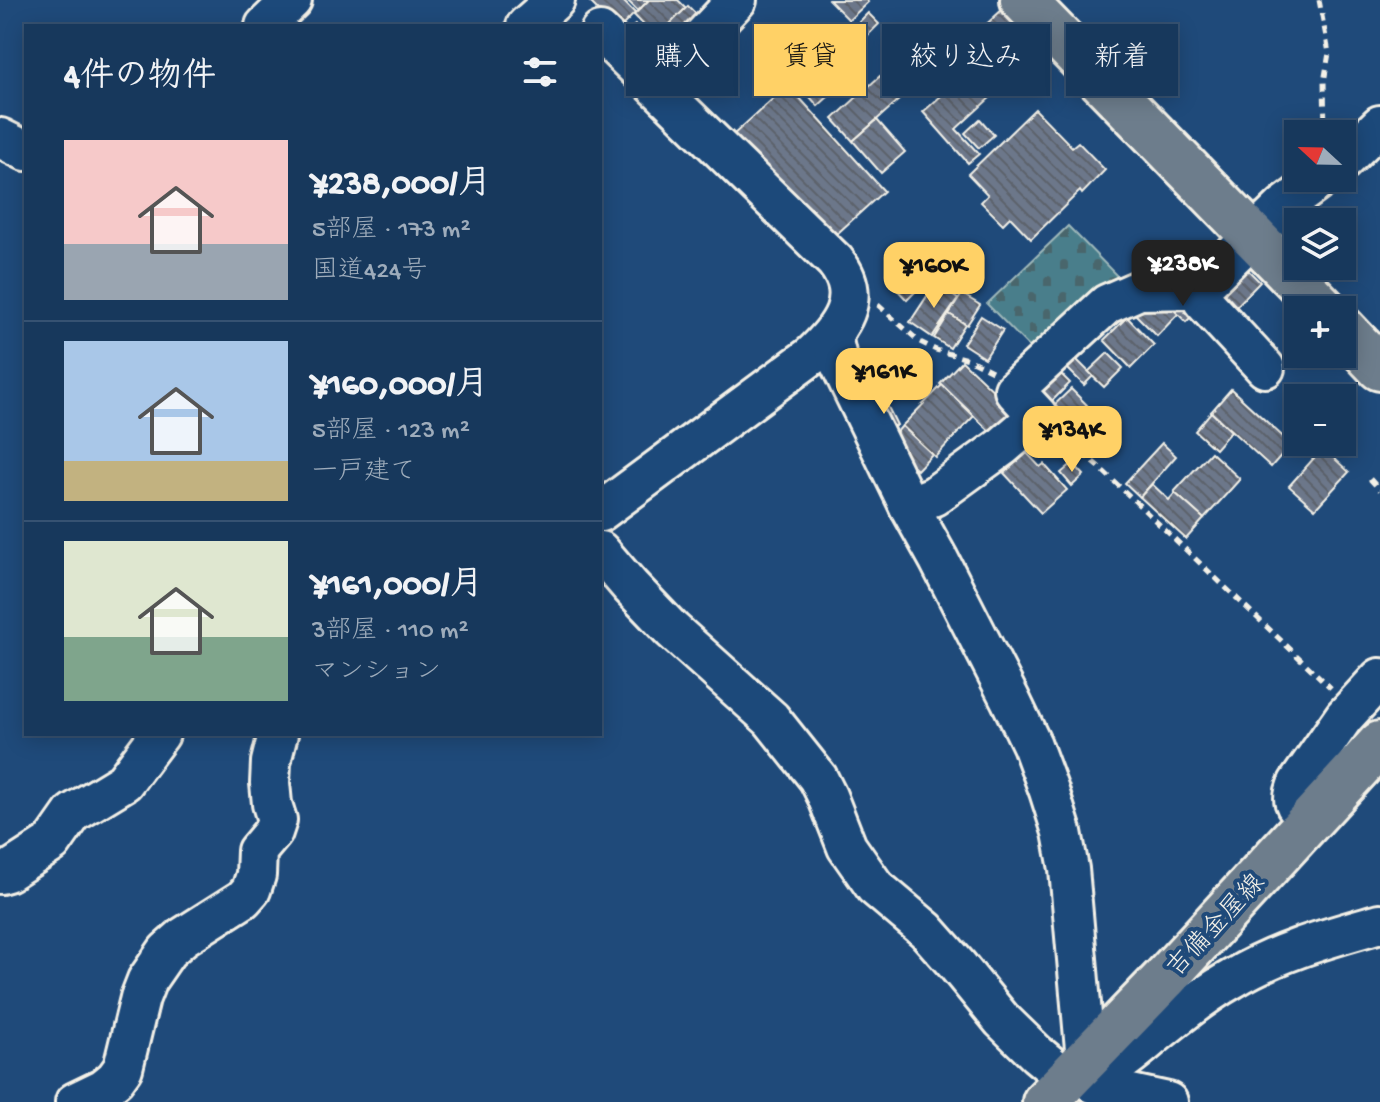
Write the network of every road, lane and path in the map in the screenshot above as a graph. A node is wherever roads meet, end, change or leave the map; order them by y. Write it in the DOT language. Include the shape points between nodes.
graph roads {
  1 [pos="292,0"];
  2 [pos="555,0"];
  3 [pos="568,0"];
  4 [pos="737,0"];
  5 [pos="1023,0"];
  6 [pos="1319,0"];
  7 [pos="267,24"];
  8 [pos="528,24"];
  9 [pos="592,24"];
  10 [pos="714,24"];
  11 [pos="602,34"];
  12 [pos="626,57"];
  13 [pos="666,96"];
  14 [pos="1325,120"];
  15 [pos="1380,125"];
  16 [pos="1356,148"];
  17 [pos="1303,192"];
  18 [pos="1252,236"];
  19 [pos="849,289"];
  20 [pos="1199,289"];
  21 [pos="1311,296"];
  22 [pos="835,332"];
  23 [pos="1356,343"];
  24 [pos="1265,368"];
  25 [pos="1380,368"];
  26 [pos="1026,403"];
  27 [pos="1370,479"];
  28 [pos="1380,490"];
  29 [pos="909,506"];
  30 [pos="602,511"];
  31 [pos="602,553"];
  32 [pos="1380,678"];
  33 [pos="1352,708"];
  34 [pos="158,736"];
  35 [pos="278,736"];
  36 [pos="1380,744"];
  37 [pos="1309,820"];
  38 [pos="0,874"];
  39 [pos="1380,923"];
  40 [pos="1072,1078"];
  41 [pos="75,1102"];
  42 [pos="1168,1102"];
  1 -- 7 [label="street"];
  2 -- 8 [label="street"];
  3 -- 9 [label="street"];
  4 -- 10 [label="street"];
  5 -- 18 [label="main road"];
  6 -- 14 [label="path" via="1329,53"];
  11 -- 12 [label="street"];
  13 -- 19 [label="street" via="835,261 845,272"];
  15 -- 16 [label="street"];
  17 -- 18 [label="street"];
  18 -- 20 [label="street"];
  18 -- 21 [label="main road"];
  19 -- 22 [label="street"];
  19 -- 26 [label="path" via="874,302 920,342 991,370"];
  20 -- 24 [label="street" via="1203,301"];
  20 -- 26 [label="street" via="1135,290 1107,304"];
  22 -- 29 [label="street" via="837,358"];
  22 -- 30 [label="street" via="811,356"];
  23 -- 25 [label="main road"];
  26 -- 29 [label="street" via="1003,446 934,496"];
  26 -- 33 [label="path"];
  27 -- 28 [label="path"];
  29 -- 40 [label="street" via="1032,745 1062,832 1069,869"];
  31 -- 40 [label="street" via="672,630 771,719 818,778 847,847 875,887 926,930 1002,1020"];
  32 -- 33 [label="street"];
  33 -- 37 [label="street" via="1293,794"];
  34 -- 38 [label="street" via="124,782 73,813 52,843"];
  35 -- 41 [label="street" via="270,783 277,820 257,851 251,890 167,951 140,998 123,1068 104,1088"];
  36 -- 37 [label="main road, 吉備金屋線"];
  37 -- 40 [label="main road, 吉備金屋線"];
  39 -- 40 [label="street" via="1264,961 1198,1001 1105,1072"];
  40 -- 42 [label="street"];
}
